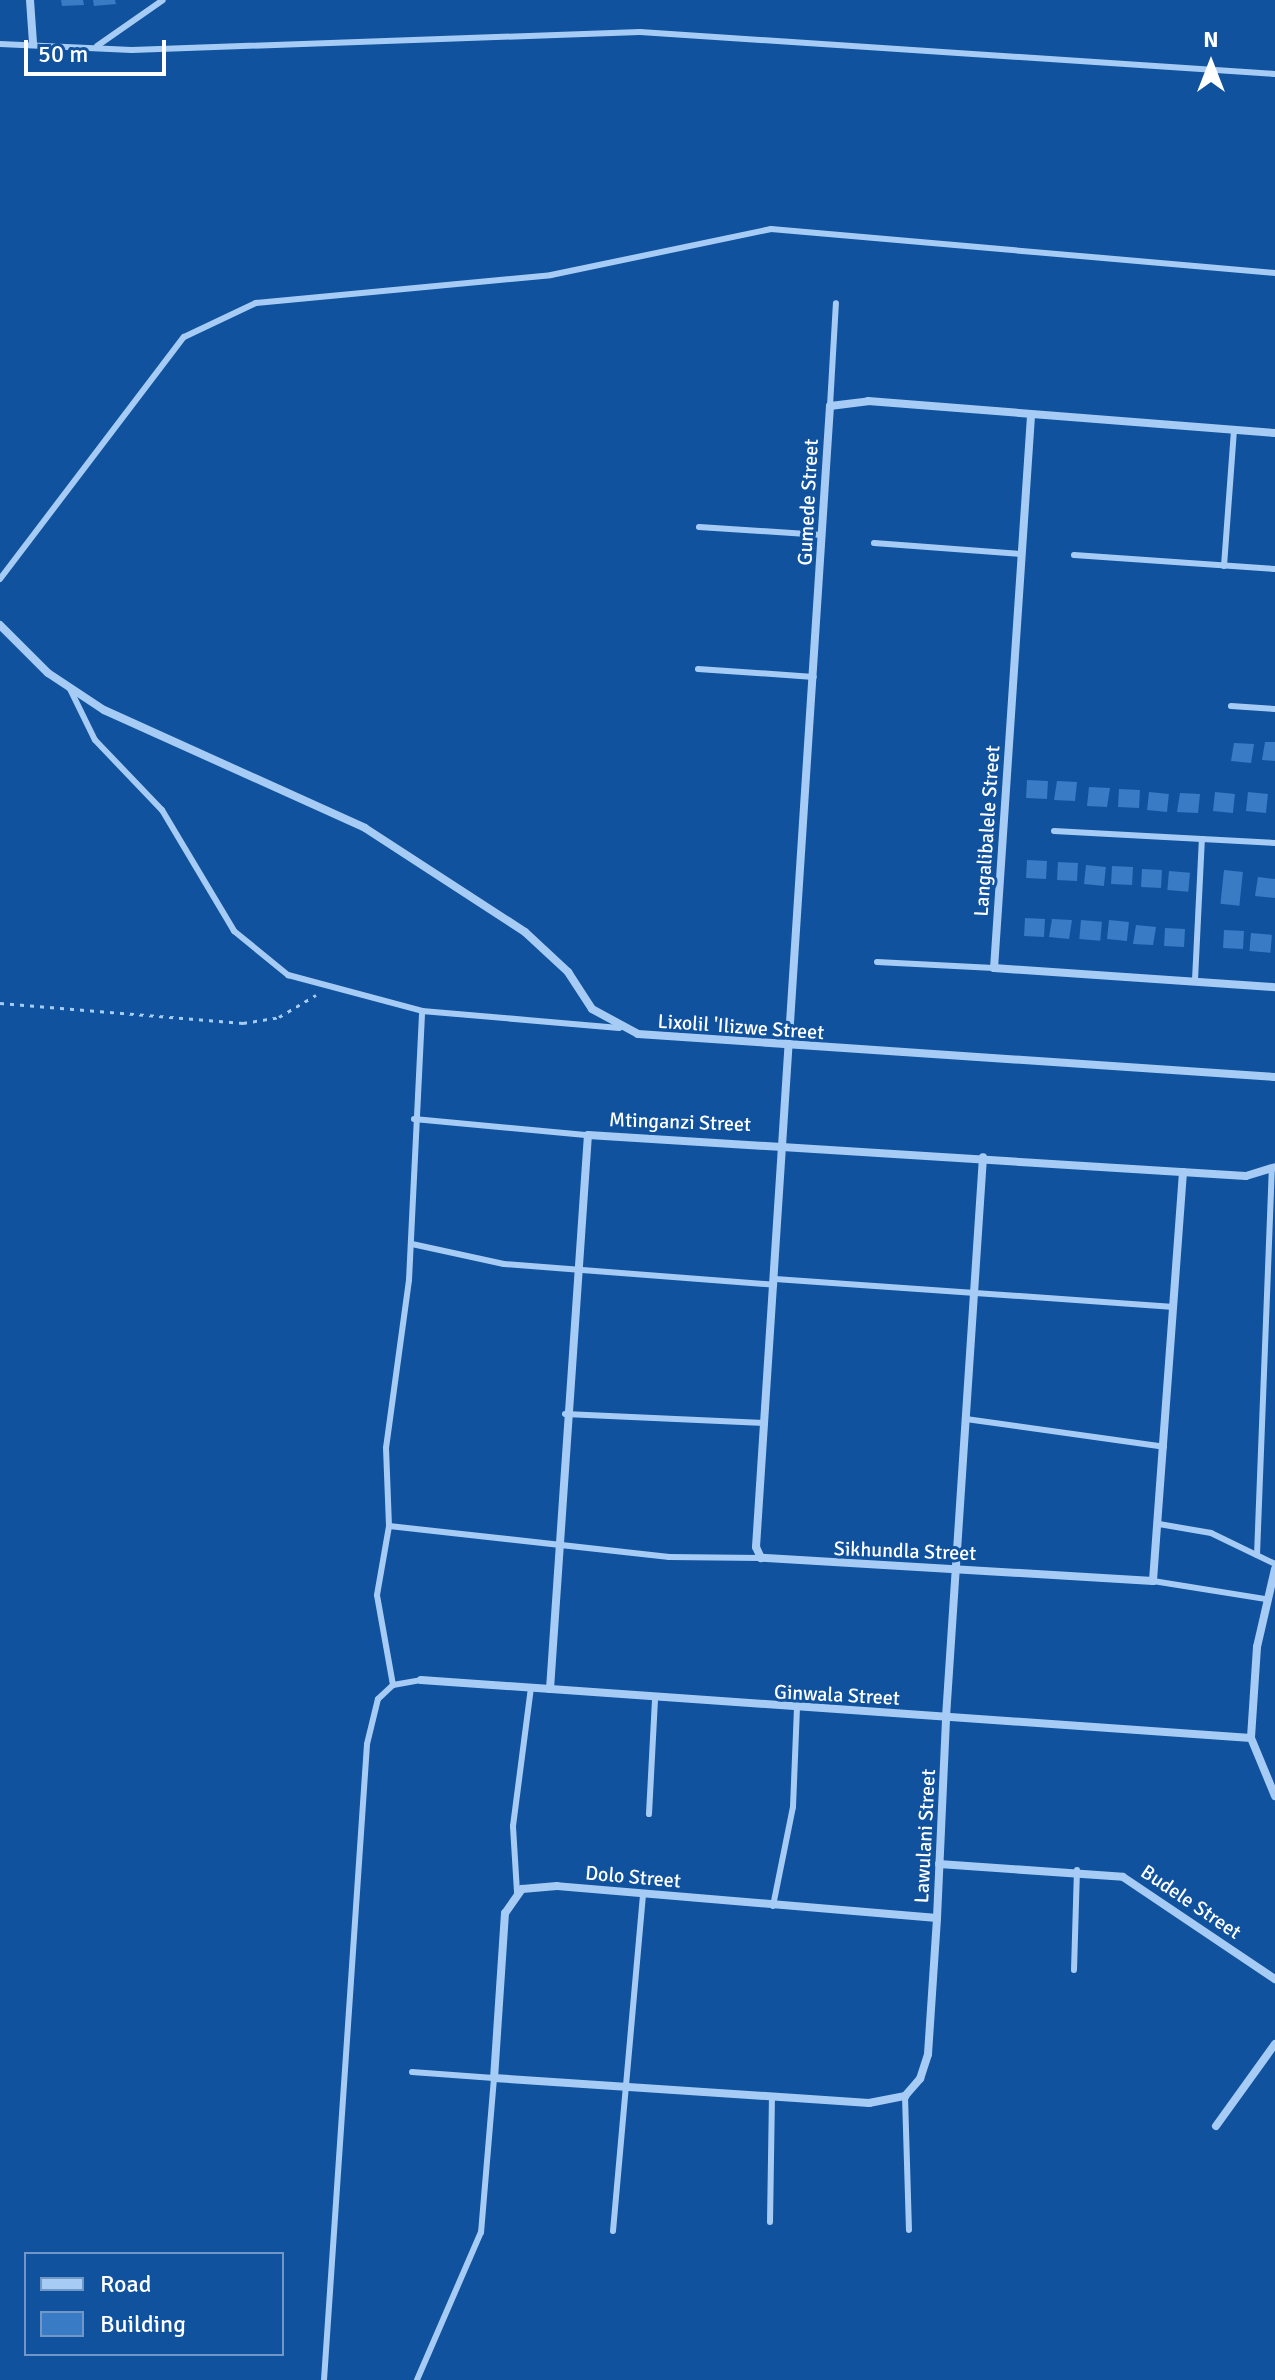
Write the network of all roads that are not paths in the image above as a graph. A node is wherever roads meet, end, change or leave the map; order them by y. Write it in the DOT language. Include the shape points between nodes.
graph roads {
  1 [pos="30,0"];
  2 [pos="163,0"];
  3 [pos="33,43"];
  4 [pos="0,44"];
  5 [pos="95,47"];
  6 [pos="1275,74"];
  7 [pos="1275,273"];
  8 [pos="836,303"];
  9 [pos="830,406"];
  10 [pos="1031,416"];
  11 [pos="1234,431"];
  12 [pos="1275,433"];
  13 [pos="699,527"];
  14 [pos="822,535"];
  15 [pos="874,543"];
  16 [pos="1021,554"];
  17 [pos="1074,555"];
  18 [pos="1224,566"];
  19 [pos="1275,569"];
  20 [pos="0,579"];
  21 [pos="0,625"];
  22 [pos="698,669"];
  23 [pos="814,677"];
  24 [pos="69,687"];
  25 [pos="1231,706"];
  26 [pos="1275,709"];
  27 [pos="1054,831"];
  28 [pos="1202,839"];
  29 [pos="1275,843"];
  30 [pos="877,962"];
  31 [pos="994,968"];
  32 [pos="1195,980"];
  33 [pos="1275,987"];
  34 [pos="422,1011"];
  35 [pos="619,1028"];
  36 [pos="794,1046"];
  37 [pos="1275,1077"];
  38 [pos="414,1119"];
  39 [pos="588,1135"];
  40 [pos="785,1143"];
  41 [pos="983,1157"];
  42 [pos="1273,1168"];
  43 [pos="1183,1172"];
  44 [pos="412,1244"];
  45 [pos="574,1271"];
  46 [pos="775,1282"];
  47 [pos="974,1298"];
  48 [pos="1174,1307"];
  49 [pos="565,1414"];
  50 [pos="966,1419"];
  51 [pos="765,1423"];
  52 [pos="1164,1447"];
  53 [pos="1159,1524"];
  54 [pos="389,1526"];
  55 [pos="558,1541"];
  56 [pos="1257,1555"];
  57 [pos="761,1558"];
  58 [pos="1275,1567"];
  59 [pos="956,1568"];
  60 [pos="1153,1581"];
  61 [pos="1265,1599"];
  62 [pos="421,1680"];
  63 [pos="393,1685"];
  64 [pos="531,1687"];
  65 [pos="550,1689"];
  66 [pos="655,1700"];
  67 [pos="797,1709"];
  68 [pos="946,1717"];
  69 [pos="1251,1738"];
  70 [pos="1275,1796"];
  71 [pos="649,1814"];
  72 [pos="939,1864"];
  73 [pos="1077,1870"];
  74 [pos="517,1892"];
  75 [pos="643,1894"];
  76 [pos="773,1906"];
  77 [pos="937,1918"];
  78 [pos="1074,1970"];
  79 [pos="1275,1979"];
  80 [pos="1275,2044"];
  81 [pos="412,2072"];
  82 [pos="494,2078"];
  83 [pos="628,2085"];
  84 [pos="772,2096"];
  85 [pos="905,2096"];
  86 [pos="1216,2126"];
  87 [pos="770,2222"];
  88 [pos="909,2230"];
  89 [pos="613,2231"];
  90 [pos="324,2380"];
  91 [pos="417,2380"];
  1 -- 3 [label="street"];
  2 -- 5 [label="lane"];
  3 -- 4 [label="lane"];
  3 -- 5 [label="lane"];
  5 -- 6 [label="lane" via="640,32"];
  7 -- 20 [label="lane" via="771,229 551,275 256,303 184,337"];
  8 -- 9 [label="lane"];
  9 -- 10 [label="street" via="868,401"];
  9 -- 14 [label="street, Gumede Street"];
  10 -- 11 [label="street"];
  10 -- 16 [label="street, Langalibalele Street"];
  11 -- 12 [label="street"];
  11 -- 18 [label="lane"];
  13 -- 14 [label="lane"];
  14 -- 23 [label="street, Gumede Street"];
  15 -- 16 [label="lane"];
  16 -- 31 [label="street, Langalibalele Street"];
  17 -- 18 [label="lane"];
  18 -- 19 [label="lane"];
  21 -- 24 [label="street, Lixolil 'Ilizwe Street"];
  22 -- 23 [label="lane"];
  23 -- 36 [label="street, Gumede Street"];
  24 -- 34 [label="lane" via="95,740 162,810 234,931 268,962 324,989"];
  24 -- 35 [label="street, Lixolil 'Ilizwe Street" via="143,731 365,828 525,932 568,972 592,1009"];
  25 -- 26 [label="lane"];
  27 -- 28 [label="lane"];
  28 -- 29 [label="lane"];
  28 -- 32 [label="lane"];
  30 -- 31 [label="lane"];
  31 -- 32 [label="street"];
  32 -- 33 [label="street"];
  34 -- 35 [label="lane"];
  34 -- 38 [label="lane"];
  35 -- 36 [label="street, Lixolil 'Ilizwe Street" via="657,1039"];
  36 -- 37 [label="street, Lixolil 'Ilizwe Street"];
  36 -- 40 [label="street"];
  38 -- 39 [label="lane"];
  38 -- 44 [label="lane"];
  39 -- 40 [label="street, Mtinganzi Street"];
  39 -- 45 [label="street, Mtinganzi Street"];
  40 -- 41 [label="street, Mtinganzi Street"];
  40 -- 46 [label="street"];
  41 -- 43 [label="street, Mtinganzi Street"];
  41 -- 47 [label="street, Lawulani Street"];
  42 -- 43 [label="street, Mtinganzi Street"];
  42 -- 56 [label="lane"];
  43 -- 48 [label="street"];
  44 -- 45 [label="lane"];
  44 -- 54 [label="lane" via="386,1448"];
  45 -- 46 [label="lane"];
  45 -- 49 [label="street, Mtinganzi Street"];
  46 -- 47 [label="lane"];
  46 -- 51 [label="street"];
  47 -- 48 [label="lane"];
  47 -- 50 [label="street, Lawulani Street"];
  48 -- 52 [label="street"];
  49 -- 51 [label="lane"];
  49 -- 55 [label="street, Mtinganzi Street"];
  50 -- 52 [label="lane"];
  50 -- 59 [label="street, Lawulani Street"];
  51 -- 57 [label="street" via="756,1547"];
  52 -- 53 [label="street"];
  53 -- 56 [label="lane" via="1211,1533"];
  53 -- 60 [label="street"];
  54 -- 55 [label="lane"];
  54 -- 63 [label="lane" via="378,1612"];
  55 -- 57 [label="lane" via="669,1557"];
  55 -- 65 [label="street, Mtinganzi Street"];
  56 -- 58 [label="lane"];
  57 -- 59 [label="street, Sikhundla Street"];
  58 -- 61 [label="street"];
  59 -- 60 [label="street, Sikhundla Street"];
  59 -- 68 [label="street, Lawulani Street"];
  60 -- 61 [label="lane"];
  61 -- 69 [label="street"];
  62 -- 63 [label="lane"];
  62 -- 64 [label="street, Ginwala Street"];
  63 -- 90 [label="lane" via="374,1709 367,1744"];
  64 -- 65 [label="street, Ginwala Street"];
  64 -- 74 [label="lane" via="513,1826"];
  65 -- 66 [label="street, Ginwala Street"];
  66 -- 67 [label="street, Ginwala Street"];
  66 -- 71 [label="lane"];
  67 -- 68 [label="street, Ginwala Street"];
  67 -- 76 [label="lane" via="793,1807"];
  68 -- 69 [label="street, Ginwala Street"];
  68 -- 72 [label="street, Lawulani Street"];
  69 -- 70 [label="street"];
  72 -- 73 [label="street, Budele Street"];
  72 -- 77 [label="street, Lawulani Street"];
  73 -- 78 [label="lane"];
  73 -- 79 [label="street, Budele Street" via="1134,1881"];
  74 -- 75 [label="street, Dolo Street" via="557,1886"];
  74 -- 82 [label="street" via="505,1913"];
  75 -- 76 [label="street, Dolo Street"];
  75 -- 83 [label="lane"];
  76 -- 77 [label="street, Dolo Street"];
  77 -- 85 [label="street, Lawulani Street" via="928,2054"];
  80 -- 86 [label="street"];
  81 -- 82 [label="lane"];
  82 -- 83 [label="street"];
  82 -- 91 [label="lane" via="481,2232"];
  83 -- 84 [label="street"];
  83 -- 89 [label="lane"];
  84 -- 85 [label="street" via="869,2103"];
  84 -- 87 [label="lane"];
  85 -- 88 [label="lane"];
}
